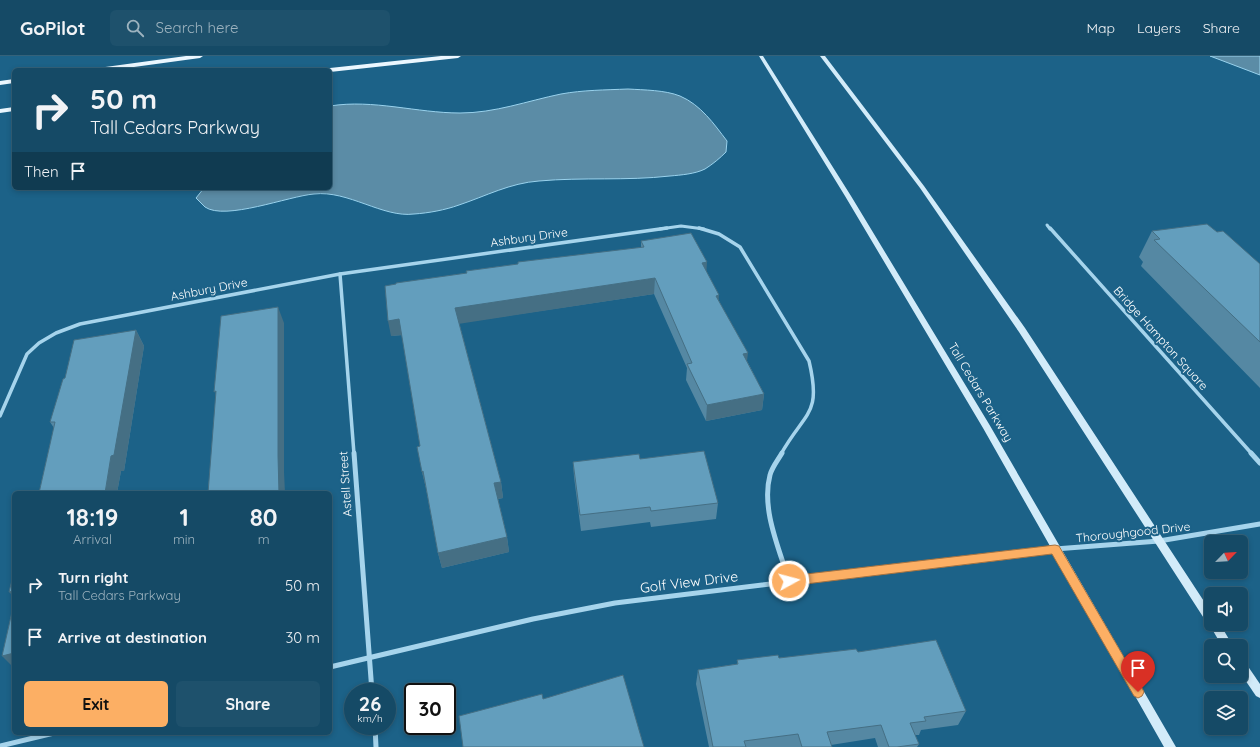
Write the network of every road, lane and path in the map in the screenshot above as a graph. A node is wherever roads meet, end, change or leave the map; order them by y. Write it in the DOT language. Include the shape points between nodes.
graph roads {
  1 [pos="200,56"];
  2 [pos="458,56"];
  3 [pos="761,56"];
  4 [pos="822,56"];
  5 [pos="113,68"];
  6 [pos="332,70"];
  7 [pos="12,81"];
  8 [pos="0,83"];
  9 [pos="12,109"];
  10 [pos="0,111"];
  11 [pos="1047,225"];
  12 [pos="340,274"];
  13 [pos="0,416"];
  14 [pos="1260,463"];
  15 [pos="1260,524"];
  16 [pos="1159,541"];
  17 [pos="1055,549"];
  18 [pos="789,581"];
  19 [pos="1204,609"];
  20 [pos="369,658"];
  21 [pos="332,667"];
  22 [pos="1248,675"];
  23 [pos="371,683"];
  24 [pos="1260,693"];
  25 [pos="46,735"];
  26 [pos="375,735"];
  27 [pos="0,746"];
  28 [pos="376,747"];
  29 [pos="1170,747"];
  1 -- 5 [label="main road"];
  2 -- 6 [label="main road"];
  3 -- 17 [label="main road, Tall Cedars Parkway" via="955,374"];
  4 -- 16 [label="main road" via="922,187 1022,330"];
  7 -- 8 [label="main road"];
  9 -- 10 [label="main road"];
  11 -- 14 [label="street, Bridge Hampton Square"];
  12 -- 13 [label="street, Ashbury Drive" via="80,324 56,333 27,354"];
  12 -- 18 [label="street, Ashbury Drive" via="681,226 716,231 730,238 740,247 809,361 815,380 815,401 809,418 782,450 770,476 768,504"];
  12 -- 20 [label="street, Astell Street"];
  15 -- 16 [label="street, Thoroughgood Drive"];
  16 -- 17 [label="street, Thoroughgood Drive"];
  16 -- 19 [label="main road"];
  17 -- 18 [label="street, Golf View Drive"];
  17 -- 29 [label="main road, Tall Cedars Parkway"];
  18 -- 20 [label="street, Golf View Drive" via="615,603 534,619"];
  20 -- 21 [label="street, Golf View Drive"];
  20 -- 23 [label="street, Astell Street"];
  22 -- 24 [label="main road"];
  25 -- 27 [label="street"];
  26 -- 28 [label="street"];
}
